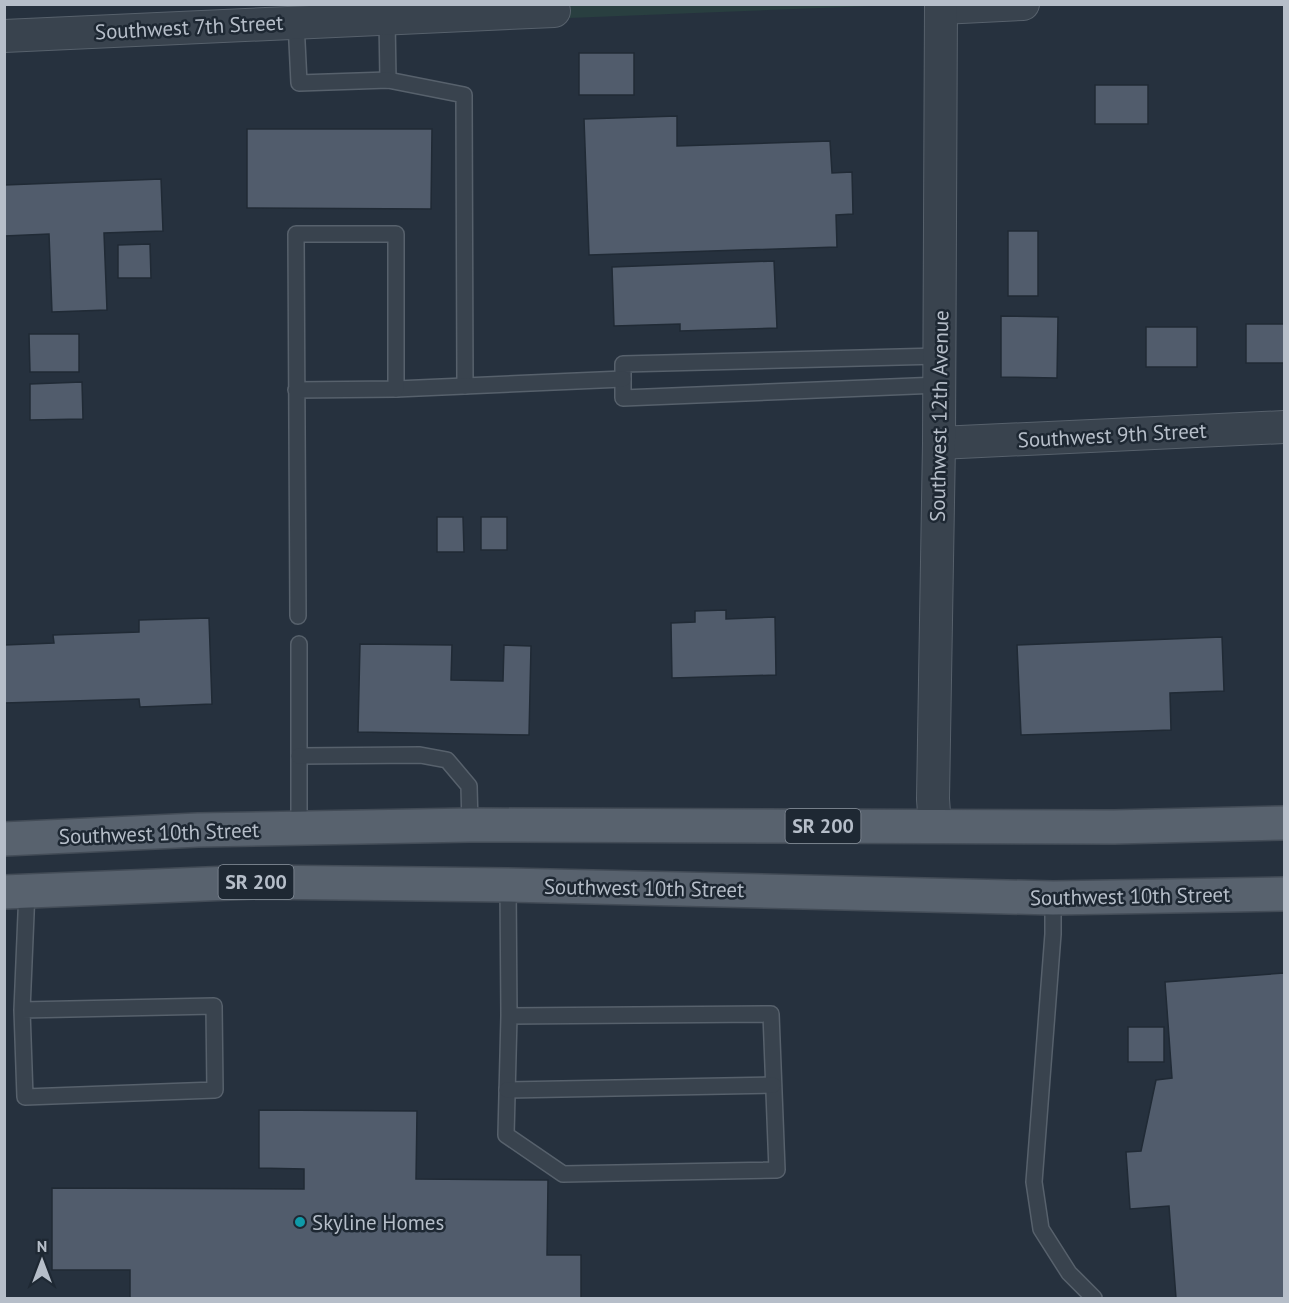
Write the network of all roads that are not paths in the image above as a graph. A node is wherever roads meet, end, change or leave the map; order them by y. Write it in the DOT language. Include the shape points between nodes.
graph roads {
  1 [pos="1023,4"];
  2 [pos="941,6"];
  3 [pos="554,11"];
  4 [pos="345,12"];
  5 [pos="387,18"];
  6 [pos="296,22"];
  7 [pos="4,36"];
  8 [pos="388,80"];
  9 [pos="939,371"];
  10 [pos="623,379"];
  11 [pos="465,386"];
  12 [pos="396,389"];
  13 [pos="296,390"];
  14 [pos="1284,427"];
  15 [pos="939,443"];
  16 [pos="298,616"];
  17 [pos="299,644"];
  18 [pos="299,756"];
  19 [pos="1284,823"];
  20 [pos="470,825"];
  21 [pos="935,827"];
  22 [pos="299,828"];
  23 [pos="4,839"];
  24 [pos="508,885"];
  25 [pos="16,891"];
  26 [pos="1284,894"];
  27 [pos="1053,898"];
  28 [pos="22,1010"];
  29 [pos="509,1016"];
  30 [pos="773,1085"];
  31 [pos="507,1090"];
  32 [pos="1094,1299"];
  1 -- 2 [label="street"];
  2 -- 9 [label="street, Southwest 12th Avenue"];
  3 -- 5 [label="street, Southwest 7th Street"];
  4 -- 5 [label="street, Southwest 7th Street"];
  4 -- 6 [label="street, Southwest 7th Street"];
  5 -- 8 [label="lane"];
  6 -- 7 [label="street, Southwest 7th Street"];
  6 -- 8 [label="lane" via="299,83"];
  8 -- 11 [label="lane" via="464,95"];
  9 -- 10 [label="lane" via="623,364"];
  9 -- 10 [label="lane" via="623,398"];
  9 -- 15 [label="street, Southwest 12th Avenue"];
  10 -- 11 [label="lane"];
  11 -- 12 [label="lane"];
  12 -- 13 [label="lane"];
  12 -- 13 [label="lane" via="396,234 296,234"];
  13 -- 16 [label="lane"];
  14 -- 15 [label="street, Southwest 9th Street"];
  15 -- 21 [label="street, Southwest 12th Avenue"];
  17 -- 18 [label="lane"];
  18 -- 20 [label="lane" via="420,755 447,760 469,786"];
  18 -- 22 [label="lane"];
  19 -- 21 [label="main road, Southwest 10th Street / SR 200"];
  20 -- 21 [label="main road, Southwest 10th Street / SR 200"];
  20 -- 22 [label="main road, Southwest 10th Street / SR 200"];
  22 -- 23 [label="main road, Southwest 10th Street / SR 200"];
  24 -- 25 [label="main road, Southwest 10th Street / SR 200" via="257,882"];
  24 -- 27 [label="main road, Southwest 10th Street / SR 200"];
  24 -- 29 [label="lane"];
  25 -- 28 [label="lane"];
  26 -- 27 [label="main road, Southwest 10th Street / SR 200"];
  27 -- 32 [label="lane" via="1034,1182 1041,1229 1069,1273"];
  28 -- 28 [label="lane" via="25,1097 215,1090 214,1006"];
  29 -- 30 [label="lane" via="771,1014"];
  29 -- 31 [label="lane"];
  30 -- 31 [label="lane"];
  30 -- 31 [label="lane" via="777,1170 564,1174 507,1135"];
}
